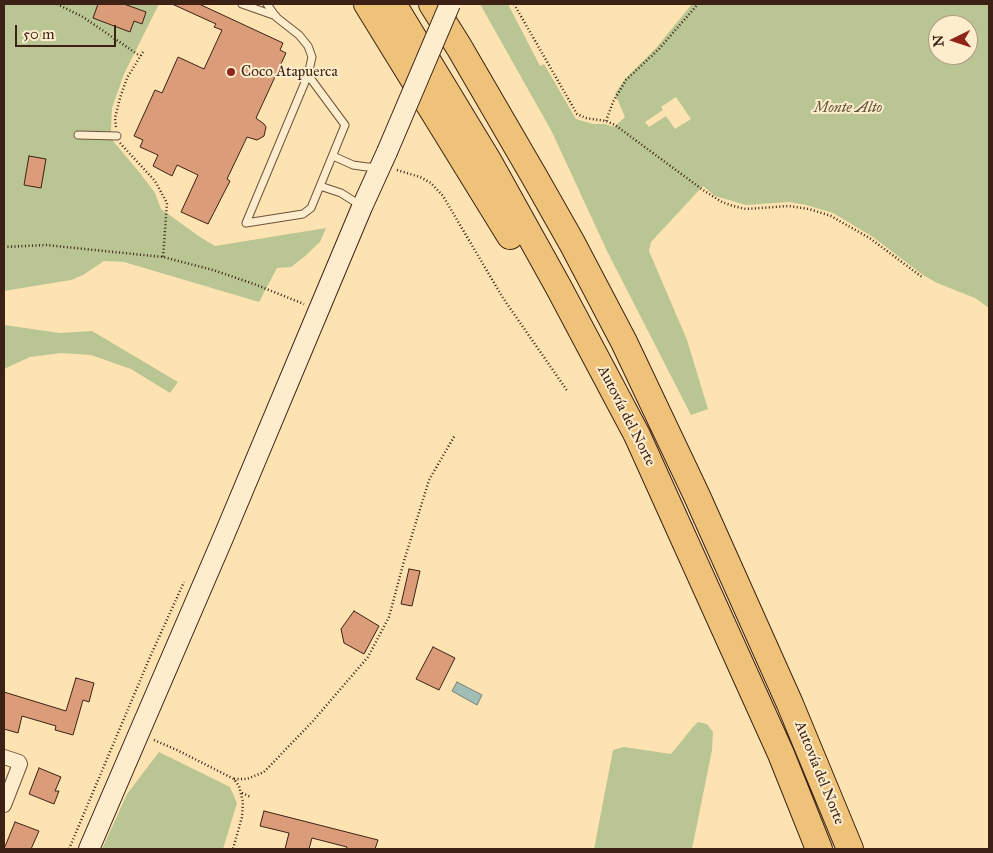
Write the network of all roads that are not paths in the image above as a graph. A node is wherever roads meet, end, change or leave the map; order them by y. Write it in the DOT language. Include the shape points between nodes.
graph roads {
  1 [pos="242,4"];
  2 [pos="267,4"];
  3 [pos="367,4"];
  4 [pos="393,4"];
  5 [pos="432,4"];
  6 [pos="445,4"];
  7 [pos="450,4"];
  8 [pos="276,17"];
  9 [pos="459,47"];
  10 [pos="308,75"];
  11 [pos="78,135"];
  12 [pos="117,136"];
  13 [pos="333,156"];
  14 [pos="384,159"];
  15 [pos="320,186"];
  16 [pos="362,206"];
  17 [pos="702,576"];
  18 [pos="4,757"];
  19 [pos="4,805"];
  20 [pos="89,849"];
  21 [pos="819,849"];
  22 [pos="850,849"];
  1 -- 8 [label="lane"];
  2 -- 8 [label="lane"];
  3 -- 17 [label="highway" via="538,282"];
  4 -- 17 [label="highway, Autovía del Norte" via="559,288 637,435"];
  5 -- 9 [label="highway, Autovía del Norte"];
  6 -- 9 [label="highway" via="456,24"];
  7 -- 14 [label="main road, bridge"];
  8 -- 10 [label="lane" via="308,46 312,57"];
  9 -- 22 [label="highway, Autovía del Norte" via="572,243 624,342 786,695"];
  10 -- 13 [label="lane" via="345,125"];
  10 -- 15 [label="lane" via="246,223 303,214 311,208"];
  11 -- 12 [label="lane"];
  13 -- 14 [label="lane" via="367,167"];
  13 -- 15 [label="lane"];
  14 -- 16 [label="main road"];
  15 -- 16 [label="lane" via="348,196"];
  16 -- 20 [label="main road"];
  17 -- 21 [label="highway, Autovía del Norte"];
  18 -- 19 [label="street" via="20,764"];
}
